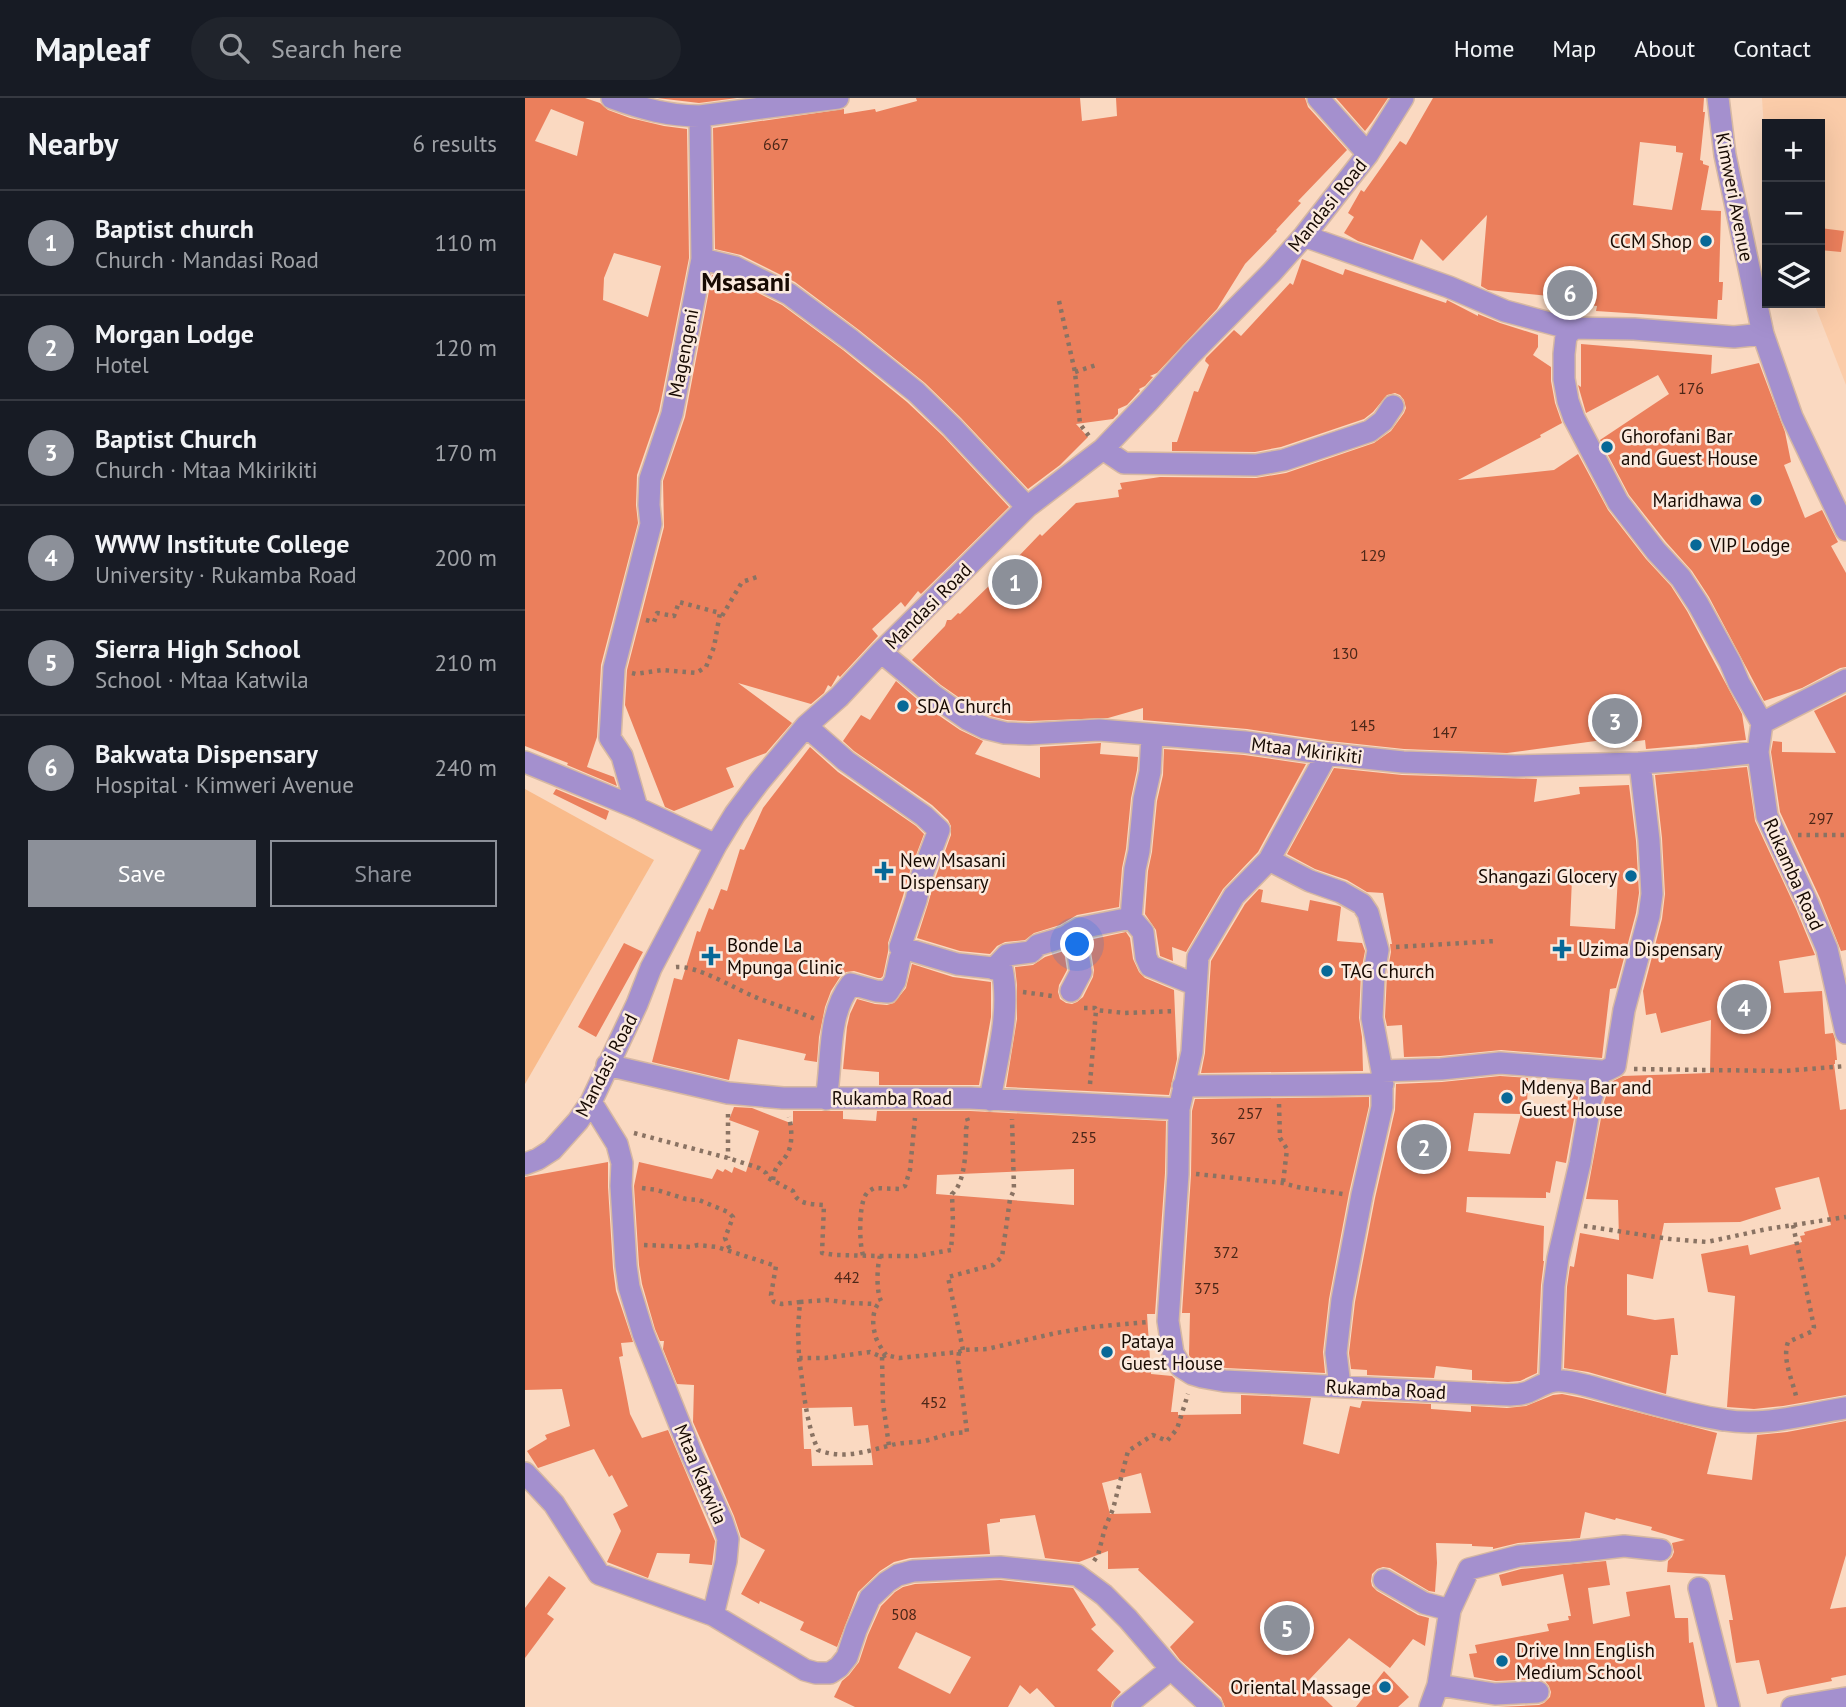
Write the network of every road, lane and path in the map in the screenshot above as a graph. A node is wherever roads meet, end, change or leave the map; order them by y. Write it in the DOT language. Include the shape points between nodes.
graph roads {
  1 [pos="613,98"];
  2 [pos="838,98"];
  3 [pos="1318,98"];
  4 [pos="1403,98"];
  5 [pos="1718,98"];
  6 [pos="700,116"];
  7 [pos="1368,154"];
  8 [pos="1304,236"];
  9 [pos="702,259"];
  10 [pos="1059,301"];
  11 [pos="1568,328"];
  12 [pos="1763,334"];
  13 [pos="1096,365"];
  14 [pos="1075,372"];
  15 [pos="1393,406"];
  16 [pos="1103,449"];
  17 [pos="1027,507"];
  18 [pos="1846,530"];
  19 [pos="757,577"];
  20 [pos="720,613"];
  21 [pos="628,616"];
  22 [pos="881,652"];
  23 [pos="614,668"];
  24 [pos="1846,680"];
  25 [pos="1762,723"];
  26 [pos="806,726"];
  27 [pos="1152,735"];
  28 [pos="1758,752"];
  29 [pos="1327,754"];
  30 [pos="525,762"];
  31 [pos="1640,762"];
  32 [pos="637,808"];
  33 [pos="1775,833"];
  34 [pos="1846,835"];
  35 [pos="716,845"];
  36 [pos="1269,860"];
  37 [pos="1131,918"];
  38 [pos="1071,933"];
  39 [pos="1495,941"];
  40 [pos="1378,946"];
  41 [pos="900,958"];
  42 [pos="651,968"];
  43 [pos="994,969"];
  44 [pos="1196,985"];
  45 [pos="1071,990"];
  46 [pos="1005,995"];
  47 [pos="1096,1010"];
  48 [pos="1195,1015"];
  49 [pos="834,1022"];
  50 [pos="1846,1033"];
  51 [pos="607,1065"];
  52 [pos="1846,1066"];
  53 [pos="1608,1068"];
  54 [pos="1383,1077"];
  55 [pos="1280,1085"];
  56 [pos="1183,1086"];
  57 [pos="728,1093"];
  58 [pos="916,1097"];
  59 [pos="783,1098"];
  60 [pos="826,1099"];
  61 [pos="980,1099"];
  62 [pos="1012,1101"];
  63 [pos="591,1102"];
  64 [pos="1077,1105"];
  65 [pos="1179,1110"];
  66 [pos="628,1130"];
  67 [pos="728,1158"];
  68 [pos="525,1164"];
  69 [pos="1178,1174"];
  70 [pos="773,1180"];
  71 [pos="1283,1183"];
  72 [pos="621,1186"];
  73 [pos="1362,1195"];
  74 [pos="1846,1217"];
  75 [pos="1567,1223"];
  76 [pos="1793,1225"];
  77 [pos="625,1246"];
  78 [pos="730,1250"];
  79 [pos="863,1255"];
  80 [pos="880,1256"];
  81 [pos="800,1302"];
  82 [pos="876,1304"];
  83 [pos="1168,1321"];
  84 [pos="961,1351"];
  85 [pos="884,1356"];
  86 [pos="799,1358"];
  87 [pos="1192,1374"];
  88 [pos="1550,1382"];
  89 [pos="1341,1386"];
  90 [pos="1846,1408"];
  91 [pos="1805,1415"];
  92 [pos="890,1447"];
  93 [pos="525,1473"];
  94 [pos="1661,1550"];
  95 [pos="1077,1575"];
  96 [pos="1384,1580"];
  97 [pos="1699,1588"];
  98 [pos="1450,1610"];
  99 [pos="713,1615"];
  100 [pos="1171,1669"];
  101 [pos="1438,1685"];
  102 [pos="1538,1692"];
  103 [pos="1846,1698"];
  104 [pos="1124,1707"];
  105 [pos="1212,1707"];
  106 [pos="1430,1707"];
  107 [pos="1729,1707"];
  108 [pos="1792,1707"];
  1 -- 6 [label="street" via="658,113"];
  2 -- 6 [label="street"];
  3 -- 7 [label="street"];
  4 -- 7 [label="street, Mandasi Road"];
  5 -- 12 [label="street, Kimweri Avenue" via="1725,155"];
  6 -- 9 [label="street, Magengeni"];
  7 -- 8 [label="street, Mandasi Road"];
  8 -- 11 [label="street" via="1505,311"];
  8 -- 16 [label="street, Mandasi Road"];
  9 -- 17 [label="street" via="736,267 789,294 851,340 916,392"];
  9 -- 21 [label="street, Magengeni" via="672,414 650,479 651,524"];
  10 -- 14 [label="path"];
  11 -- 12 [label="street" via="1734,337"];
  11 -- 25 [label="street" via="1564,379 1574,418 1618,502 1698,604"];
  12 -- 18 [label="street, Kimweri Avenue" via="1792,417"];
  13 -- 14 [label="path"];
  14 -- 16 [label="path" via="1080,424"];
  15 -- 16 [label="street" via="1370,431 1256,465 1124,463"];
  16 -- 17 [label="street, Mandasi Road"];
  17 -- 22 [label="street, Mandasi Road"];
  19 -- 20 [label="path" via="742,582 722,616"];
  20 -- 21 [label="path" via="679,602 674,616 657,613 654,622"];
  20 -- 23 [label="path" via="706,667 696,673 662,670 636,674"];
  21 -- 23 [label="street, Magengeni"];
  22 -- 26 [label="street, Mandasi Road"];
  22 -- 27 [label="street, Mtaa Mkirikiti" via="933,695 985,728 1005,733 1100,730"];
  23 -- 32 [label="street, Magengeni" via="610,738 622,756"];
  24 -- 25 [label="street"];
  25 -- 28 [label="street, Rukamba Road"];
  26 -- 35 [label="street, Mandasi Road" via="759,782"];
  26 -- 43 [label="street" via="939,830 900,947 957,964"];
  27 -- 29 [label="street, Mtaa Mkirikiti"];
  27 -- 37 [label="street"];
  28 -- 31 [label="street, Mtaa Mkirikiti"];
  28 -- 33 [label="street, Rukamba Road" via="1767,816"];
  29 -- 31 [label="street, Mtaa Mkirikiti" via="1515,766"];
  29 -- 36 [label="street"];
  30 -- 32 [label="street"];
  31 -- 53 [label="street" via="1652,903"];
  32 -- 35 [label="street"];
  33 -- 34 [label="path"];
  33 -- 50 [label="street, Rukamba Road" via="1827,948"];
  35 -- 42 [label="street, Mandasi Road"];
  36 -- 40 [label="street" via="1362,904"];
  36 -- 44 [label="street" via="1234,896 1203,946"];
  37 -- 38 [label="street"];
  37 -- 44 [label="street" via="1143,932 1150,966"];
  38 -- 43 [label="street" via="1031,952 1007,955"];
  38 -- 45 [label="street" via="1081,972"];
  39 -- 40 [label="path"];
  40 -- 54 [label="street" via="1372,1018"];
  41 -- 49 [label="street" via="888,992 851,984"];
  42 -- 49 [label="path" via="683,966 777,1006"];
  42 -- 51 [label="street, Mandasi Road"];
  43 -- 46 [label="street" via="1002,969"];
  44 -- 48 [label="street"];
  45 -- 46 [label="path" via="1063,1001 1029,992"];
  45 -- 47 [label="path" via="1075,1007"];
  46 -- 61 [label="street" via="1004,1018"];
  47 -- 48 [label="path"];
  47 -- 64 [label="path" via="1088,1100"];
  48 -- 56 [label="street"];
  49 -- 60 [label="street"];
  51 -- 57 [label="street, Rukamba Road"];
  51 -- 63 [label="street, Mandasi Road"];
  52 -- 53 [label="path" via="1773,1071"];
  53 -- 54 [label="street" via="1500,1063"];
  53 -- 75 [label="street" via="1591,1098"];
  54 -- 55 [label="street"];
  54 -- 73 [label="street" via="1383,1107"];
  55 -- 56 [label="street"];
  55 -- 71 [label="path" via="1279,1133 1287,1149"];
  56 -- 65 [label="street"];
  57 -- 59 [label="street, Rukamba Road"];
  57 -- 67 [label="path"];
  58 -- 60 [label="street, Rukamba Road"];
  58 -- 61 [label="street, Rukamba Road"];
  58 -- 79 [label="path" via="905,1186 874,1188 866,1195 860,1244"];
  59 -- 60 [label="street, Rukamba Road"];
  59 -- 70 [label="path" via="792,1127 789,1150 774,1169"];
  61 -- 62 [label="street, Rukamba Road"];
  61 -- 80 [label="path" via="968,1104 961,1179 952,1194 951,1250"];
  62 -- 64 [label="street, Rukamba Road"];
  62 -- 84 [label="path" via="1014,1190 1002,1257 993,1265 948,1277"];
  63 -- 68 [label="street, Mandasi Road" via="552,1150"];
  63 -- 72 [label="street, Mtaa Katwila" via="617,1144"];
  64 -- 65 [label="street, Rukamba Road"];
  65 -- 69 [label="street"];
  66 -- 67 [label="path"];
  67 -- 70 [label="path" via="759,1168"];
  69 -- 71 [label="path"];
  69 -- 83 [label="street"];
  70 -- 79 [label="path" via="793,1191 801,1202 824,1205 822,1253"];
  71 -- 73 [label="path"];
  72 -- 77 [label="street, Mtaa Katwila"];
  72 -- 78 [label="path" via="699,1200 728,1212 733,1217 725,1238"];
  73 -- 89 [label="street" via="1338,1329"];
  74 -- 76 [label="path"];
  75 -- 76 [label="path" via="1707,1242"];
  75 -- 88 [label="street" via="1554,1286"];
  76 -- 91 [label="path" via="1814,1327 1788,1342 1786,1349 1790,1378"];
  77 -- 78 [label="path" via="698,1245"];
  77 -- 99 [label="street, Mtaa Katwila" via="629,1287 643,1333 728,1539"];
  78 -- 81 [label="path" via="776,1266 774,1302"];
  79 -- 80 [label="path"];
  80 -- 82 [label="path" via="881,1301"];
  81 -- 82 [label="path"];
  81 -- 86 [label="path"];
  82 -- 85 [label="path" via="875,1336"];
  83 -- 84 [label="path" via="1092,1326"];
  83 -- 87 [label="street" via="1173,1353"];
  84 -- 85 [label="path"];
  84 -- 92 [label="path" via="958,1362 967,1432"];
  85 -- 86 [label="path" via="870,1352"];
  85 -- 92 [label="path" via="883,1404"];
  86 -- 92 [label="path" via="805,1411 818,1450 851,1455"];
  87 -- 89 [label="street, Rukamba Road" via="1224,1381"];
  87 -- 95 [label="path" via="1177,1429 1167,1441 1153,1435 1128,1451 1098,1555"];
  88 -- 89 [label="street, Rukamba Road" via="1510,1394"];
  88 -- 91 [label="street, Rukamba Road" via="1566,1381 1726,1421"];
  90 -- 91 [label="street, Rukamba Road"];
  93 -- 99 [label="street" via="554,1504 599,1574"];
  94 -- 98 [label="street" via="1624,1546 1519,1556 1469,1569"];
  95 -- 99 [label="street" via="1000,1567 898,1575 870,1598 847,1657 829,1673 805,1670"];
  95 -- 100 [label="street" via="1104,1595"];
  96 -- 98 [label="street" via="1424,1603"];
  97 -- 107 [label="street"];
  98 -- 101 [label="street"];
  100 -- 104 [label="street"];
  100 -- 105 [label="street"];
  101 -- 102 [label="street" via="1495,1694"];
  101 -- 106 [label="street"];
  103 -- 108 [label="street"];
}
